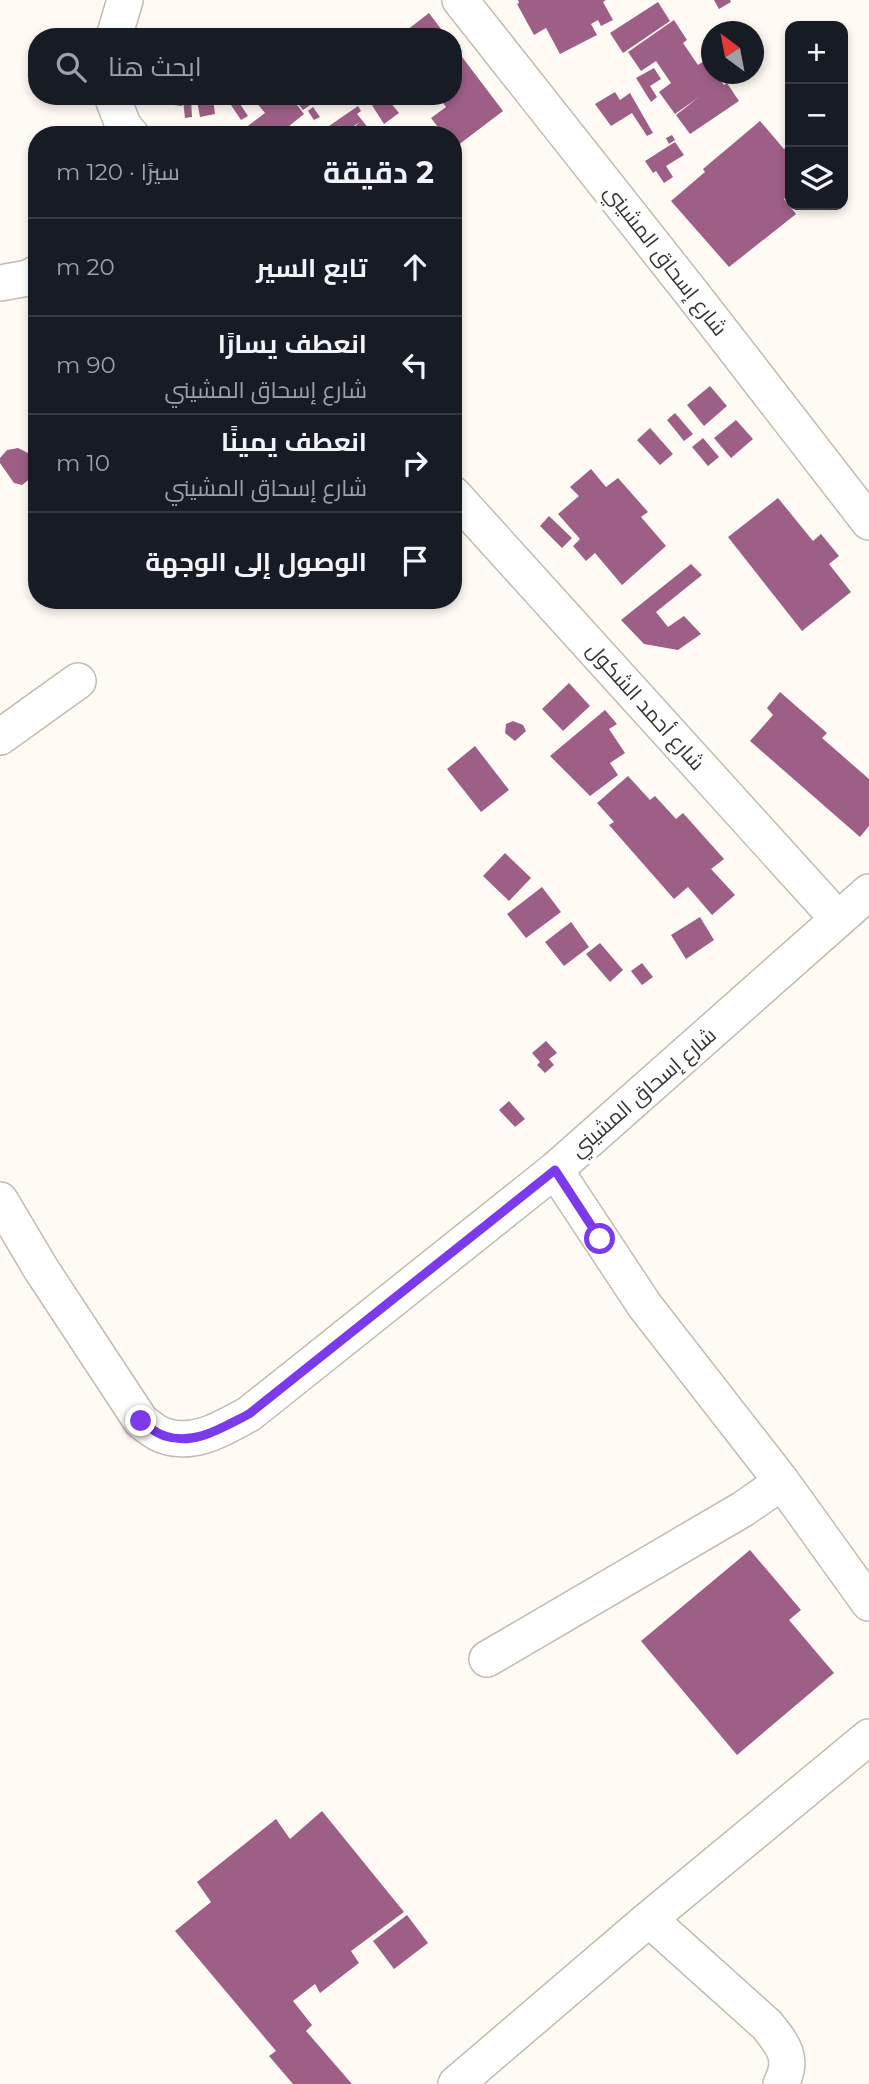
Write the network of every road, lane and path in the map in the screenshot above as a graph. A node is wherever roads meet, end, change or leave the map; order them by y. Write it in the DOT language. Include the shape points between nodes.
graph roads {
  1 [pos="125,0"];
  2 [pos="460,0"];
  3 [pos="117,28"];
  4 [pos="115,105"];
  5 [pos="124,126"];
  6 [pos="28,278"];
  7 [pos="0,283"];
  8 [pos="462,504"];
  9 [pos="869,522"];
  10 [pos="78,681"];
  11 [pos="0,737"];
  12 [pos="869,892"];
  13 [pos="838,919"];
  14 [pos="555,1170"];
  15 [pos="0,1200"];
  16 [pos="782,1482"];
  17 [pos="869,1604"];
  18 [pos="487,1659"];
  19 [pos="869,1737"];
  20 [pos="649,1919"];
  21 [pos="456,2084"];
  22 [pos="780,2084"];
  1 -- 3 [label="street"];
  2 -- 9 [label="street, شارع إسحاق المشيني"];
  4 -- 5 [label="street"];
  6 -- 7 [label="street"];
  8 -- 13 [label="street, شارع أحمد الشكول"];
  10 -- 11 [label="street"];
  12 -- 13 [label="street, شارع إسحاق المشيني"];
  13 -- 14 [label="street, شارع إسحاق المشيني"];
  14 -- 15 [label="street, شارع إسحاق المشيني" via="249,1414 188,1441 163,1436 141,1421"];
  14 -- 16 [label="street" via="645,1306"];
  16 -- 17 [label="street"];
  16 -- 18 [label="street"];
  19 -- 20 [label="street"];
  20 -- 21 [label="street"];
  20 -- 22 [label="street" via="768,2025 787,2057 788,2070"];
}
